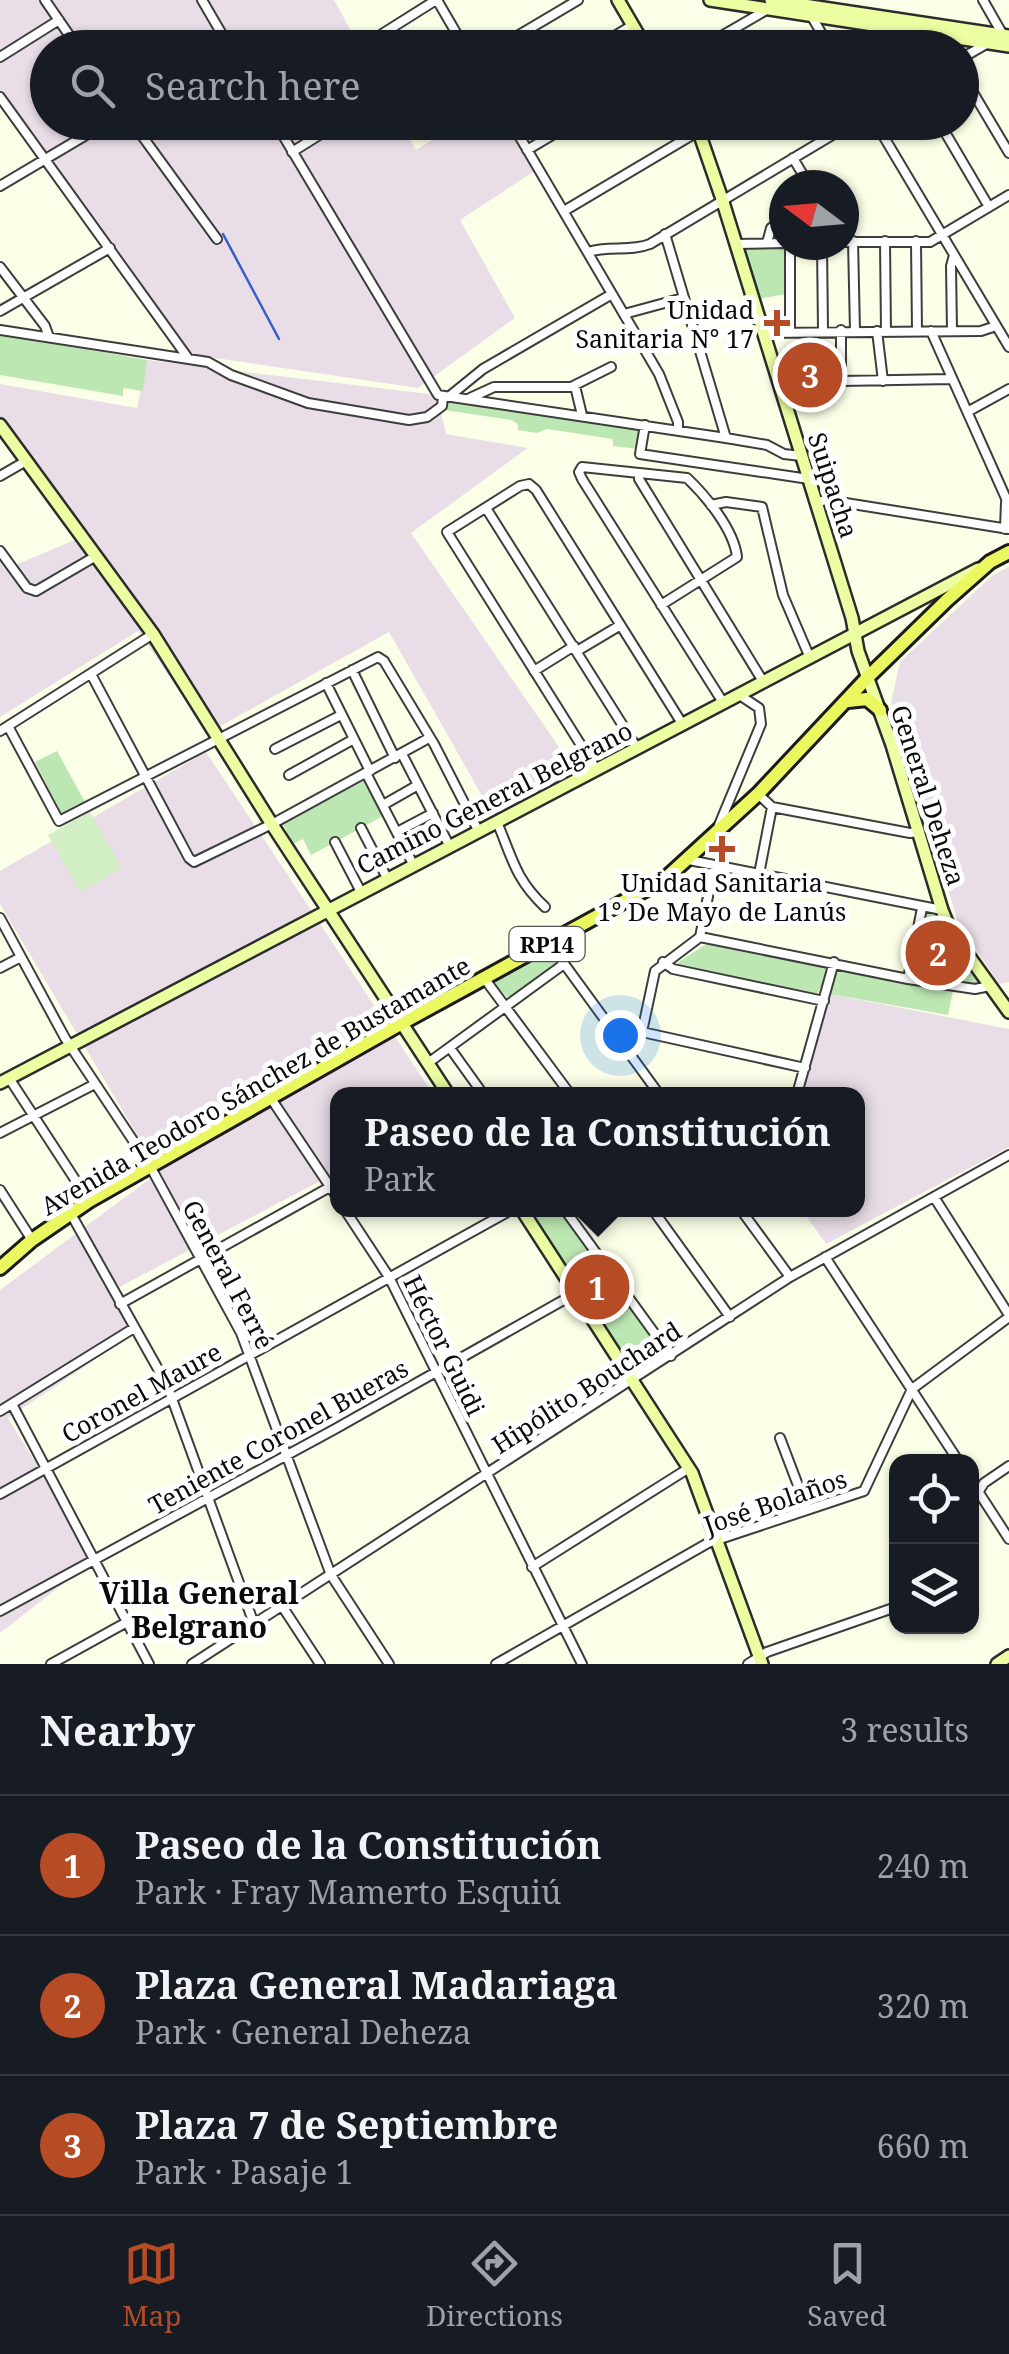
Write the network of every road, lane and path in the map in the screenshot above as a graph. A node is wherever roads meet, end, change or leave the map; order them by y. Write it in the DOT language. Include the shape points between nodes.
graph roads {
  1 [pos="45,0"];
  2 [pos="202,0"];
  3 [pos="436,0"];
  4 [pos="578,0"];
  5 [pos="618,0"];
  6 [pos="710,0"];
  7 [pos="983,0"];
  8 [pos="775,3"];
  9 [pos="807,7"];
  10 [pos="59,20"];
  11 [pos="632,25"];
  12 [pos="43,30"];
  13 [pos="66,30"];
  14 [pos="220,30"];
  15 [pos="388,30"];
  16 [pos="453,30"];
  17 [pos="528,30"];
  18 [pos="624,30"];
  19 [pos="635,30"];
  20 [pos="731,30"];
  21 [pos="820,30"];
  22 [pos="922,30"];
  23 [pos="956,30"];
  24 [pos="979,34"];
  25 [pos="30,38"];
  26 [pos="1008,38"];
  27 [pos="979,41"];
  28 [pos="987,43"];
  29 [pos="979,48"];
  30 [pos="0,56"];
  31 [pos="0,98"];
  32 [pos="979,102"];
  33 [pos="30,138"];
  34 [pos="31,140"];
  35 [pos="79,140"];
  36 [pos="145,140"];
  37 [pos="285,140"];
  38 [pos="311,140"];
  39 [pos="521,140"];
  40 [pos="544,140"];
  41 [pos="675,140"];
  42 [pos="700,140"];
  43 [pos="824,140"];
  44 [pos="885,140"];
  45 [pos="949,140"];
  46 [pos="527,150"];
  47 [pos="292,152"];
  48 [pos="1009,152"];
  49 [pos="793,158"];
  50 [pos="46,160"];
  51 [pos="801,170"];
  52 [pos="0,186"];
  53 [pos="1009,195"];
  54 [pos="722,199"];
  55 [pos="988,207"];
  56 [pos="564,212"];
  57 [pos="665,234"];
  58 [pos="942,235"];
  59 [pos="769,236"];
  60 [pos="217,238"];
  61 [pos="859,241"];
  62 [pos="916,241"];
  63 [pos="885,242"];
  64 [pos="767,243"];
  65 [pos="736,244"];
  66 [pos="110,248"];
  67 [pos="588,252"];
  68 [pos="954,255"];
  69 [pos="788,260"];
  70 [pos="822,260"];
  71 [pos="850,260"];
  72 [pos="0,267"];
  73 [pos="612,294"];
  74 [pos="23,297"];
  75 [pos="683,298"];
  76 [pos="756,308"];
  77 [pos="0,311"];
  78 [pos="624,314"];
  79 [pos="689,315"];
  80 [pos="996,326"];
  81 [pos="0,330"];
  82 [pos="823,330"];
  83 [pos="841,330"];
  84 [pos="855,330"];
  85 [pos="790,331"];
  86 [pos="882,331"];
  87 [pos="917,331"];
  88 [pos="931,331"];
  89 [pos="952,331"];
  90 [pos="764,333"];
  91 [pos="49,337"];
  92 [pos="1009,348"];
  93 [pos="188,358"];
  94 [pos="842,358"];
  95 [pos="773,363"];
  96 [pos="610,367"];
  97 [pos="951,380"];
  98 [pos="883,381"];
  99 [pos="576,386"];
  100 [pos="1009,389"];
  101 [pos="446,396"];
  102 [pos="470,398"];
  103 [pos="968,411"];
  104 [pos="582,415"];
  105 [pos="0,425"];
  106 [pos="645,425"];
  107 [pos="678,430"];
  108 [pos="726,438"];
  109 [pos="800,456"];
  110 [pos="26,461"];
  111 [pos="639,474"];
  112 [pos="0,476"];
  113 [pos="809,479"];
  114 [pos="1007,501"];
  115 [pos="816,502"];
  116 [pos="711,505"];
  117 [pos="486,508"];
  118 [pos="1007,529"];
  119 [pos="0,550"];
  120 [pos="1009,552"];
  121 [pos="96,556"];
  122 [pos="990,562"];
  123 [pos="701,580"];
  124 [pos="660,605"];
  125 [pos="619,626"];
  126 [pos="153,634"];
  127 [pos="854,635"];
  128 [pos="576,648"];
  129 [pos="810,658"];
  130 [pos="352,670"];
  131 [pos="534,671"];
  132 [pos="91,674"];
  133 [pos="867,678"];
  134 [pos="326,683"];
  135 [pos="764,683"];
  136 [pos="740,696"];
  137 [pos="846,702"];
  138 [pos="724,704"];
  139 [pos="880,710"];
  140 [pos="342,714"];
  141 [pos="683,725"];
  142 [pos="4,728"];
  143 [pos="218,738"];
  144 [pos="429,738"];
  145 [pos="354,739"];
  146 [pos="637,748"];
  147 [pos="275,749"];
  148 [pos="398,756"];
  149 [pos="596,770"];
  150 [pos="368,772"];
  151 [pos="288,775"];
  152 [pos="146,777"];
  153 [pos="418,785"];
  154 [pos="758,794"];
  155 [pos="383,805"];
  156 [pos="772,807"];
  157 [pos="432,813"];
  158 [pos="497,822"];
  159 [pos="272,824"];
  160 [pos="361,828"];
  161 [pos="478,830"];
  162 [pos="397,832"];
  163 [pos="919,832"];
  164 [pos="716,834"];
  165 [pos="335,842"];
  166 [pos="449,845"];
  167 [pos="690,860"];
  168 [pos="414,864"];
  169 [pos="714,866"];
  170 [pos="759,874"];
  171 [pos="387,878"];
  172 [pos="360,892"];
  173 [pos="545,907"];
  174 [pos="922,908"];
  175 [pos="327,910"];
  176 [pos="942,910"];
  177 [pos="0,918"];
  178 [pos="700,937"];
  179 [pos="550,943"];
  180 [pos="21,957"];
  181 [pos="663,962"];
  182 [pos="834,962"];
  183 [pos="564,964"];
  184 [pos="0,968"];
  185 [pos="484,978"];
  186 [pos="908,979"];
  187 [pos="999,991"];
  188 [pos="824,1001"];
  189 [pos="506,1006"];
  190 [pos="1009,1012"];
  191 [pos="402,1023"];
  192 [pos="614,1031"];
  193 [pos="642,1032"];
  194 [pos="70,1045"];
  195 [pos="450,1048"];
  196 [pos="428,1064"];
  197 [pos="805,1068"];
  198 [pos="4,1080"];
  199 [pos="95,1084"];
  200 [pos="443,1087"];
  201 [pos="478,1087"];
  202 [pos="565,1087"];
  203 [pos="654,1087"];
  204 [pos="799,1087"];
  205 [pos="270,1097"];
  206 [pos="34,1116"];
  207 [pos="0,1133"];
  208 [pos="1005,1157"];
  209 [pos="150,1166"];
  210 [pos="1009,1170"];
  211 [pos="330,1180"];
  212 [pos="330,1187"];
  213 [pos="0,1190"];
  214 [pos="934,1197"];
  215 [pos="89,1202"];
  216 [pos="71,1214"];
  217 [pos="350,1217"];
  218 [pos="497,1217"];
  219 [pos="527,1217"];
  220 [pos="570,1217"];
  221 [pos="658,1217"];
  222 [pos="746,1217"];
  223 [pos="32,1240"];
  224 [pos="825,1256"];
  225 [pos="200,1258"];
  226 [pos="0,1268"];
  227 [pos="389,1277"];
  228 [pos="790,1278"];
  229 [pos="576,1293"];
  230 [pos="120,1304"];
  231 [pos="1009,1316"];
  232 [pos="730,1317"];
  233 [pos="134,1328"];
  234 [pos="251,1354"];
  235 [pos="671,1356"];
  236 [pos="436,1370"];
  237 [pos="634,1380"];
  238 [pos="912,1389"];
  239 [pos="172,1397"];
  240 [pos="12,1404"];
  241 [pos="0,1411"];
  242 [pos="780,1438"];
  243 [pos="953,1454"];
  244 [pos="286,1455"];
  245 [pos="1009,1466"];
  246 [pos="47,1467"];
  247 [pos="689,1468"];
  248 [pos="487,1475"];
  249 [pos="979,1490"];
  250 [pos="979,1493"];
  251 [pos="0,1494"];
  252 [pos="208,1498"];
  253 [pos="808,1509"];
  254 [pos="718,1539"];
  255 [pos="1009,1539"];
  256 [pos="96,1561"];
  257 [pos="532,1567"];
  258 [pos="331,1575"];
  259 [pos="282,1606"];
  260 [pos="889,1610"];
  261 [pos="0,1611"];
  262 [pos="126,1622"];
  263 [pos="254,1624"];
  264 [pos="562,1627"];
  265 [pos="1009,1656"];
  266 [pos="203,1661"];
  267 [pos="756,1661"];
  268 [pos="51,1664"];
  269 [pos="150,1664"];
  270 [pos="192,1664"];
  271 [pos="320,1664"];
  272 [pos="388,1664"];
  273 [pos="496,1664"];
  274 [pos="582,1664"];
  275 [pos="998,1664"];
  1 -- 10 [label="street"];
  2 -- 14 [label="street"];
  3 -- 15 [label="street"];
  3 -- 16 [label="street"];
  4 -- 17 [label="street"];
  5 -- 11 [label="street"];
  6 -- 8 [label="street"];
  7 -- 26 [label="street"];
  8 -- 9 [label="street"];
  8 -- 20 [label="street"];
  9 -- 21 [label="street"];
  9 -- 22 [label="street"];
  9 -- 23 [label="street"];
  10 -- 12 [label="street"];
  10 -- 13 [label="street"];
  11 -- 18 [label="street"];
  11 -- 19 [label="street"];
  24 -- 26 [label="street"];
  25 -- 30 [label="street"];
  26 -- 28 [label="street"];
  27 -- 28 [label="street"];
  28 -- 29 [label="street"];
  31 -- 33 [label="street"];
  32 -- 48 [label="street"];
  34 -- 50 [label="street"];
  35 -- 50 [label="street"];
  36 -- 60 [label="street"];
  37 -- 47 [label="street"];
  38 -- 47 [label="street"];
  39 -- 46 [label="street"];
  40 -- 46 [label="street"];
  41 -- 56 [label="street"];
  42 -- 54 [label="street, Suipacha"];
  43 -- 49 [label="street"];
  44 -- 58 [label="street"];
  45 -- 55 [label="street"];
  46 -- 56 [label="street"];
  47 -- 101 [label="street" via="433,388"];
  49 -- 51 [label="street"];
  49 -- 54 [label="street"];
  50 -- 52 [label="street"];
  50 -- 66 [label="street"];
  53 -- 55 [label="street"];
  54 -- 57 [label="street"];
  54 -- 65 [label="street, Suipacha"];
  55 -- 58 [label="street"];
  56 -- 67 [label="street"];
  57 -- 67 [label="street" via="640,248"];
  57 -- 75 [label="street"];
  58 -- 62 [label="street"];
  58 -- 68 [label="street"];
  59 -- 64 [label="street"];
  61 -- 63 [label="street"];
  62 -- 63 [label="street"];
  62 -- 87 [label="street"];
  63 -- 86 [label="street"];
  64 -- 65 [label="street"];
  65 -- 76 [label="street, Suipacha"];
  66 -- 74 [label="street"];
  66 -- 93 [label="street"];
  67 -- 73 [label="street"];
  68 -- 80 [label="street"];
  68 -- 89 [label="street"];
  69 -- 85 [label="street"];
  70 -- 82 [label="street"];
  71 -- 84 [label="street"];
  72 -- 74 [label="street"];
  73 -- 78 [label="street"];
  73 -- 101 [label="street"];
  74 -- 77 [label="street"];
  74 -- 91 [label="street"];
  75 -- 78 [label="street"];
  75 -- 79 [label="street"];
  76 -- 79 [label="street"];
  76 -- 90 [label="street, Suipacha"];
  78 -- 107 [label="street" via="659,374"];
  79 -- 108 [label="street"];
  80 -- 89 [label="street"];
  80 -- 92 [label="street"];
  81 -- 91 [label="street"];
  82 -- 83 [label="street"];
  82 -- 85 [label="street"];
  83 -- 84 [label="street"];
  83 -- 94 [label="street"];
  84 -- 86 [label="street"];
  85 -- 90 [label="street"];
  86 -- 87 [label="street"];
  86 -- 98 [label="street"];
  87 -- 88 [label="street"];
  88 -- 89 [label="street"];
  88 -- 97 [label="street"];
  90 -- 95 [label="street, Suipacha"];
  91 -- 93 [label="street"];
  93 -- 101 [label="street" via="296,401 405,420 432,415"];
  94 -- 95 [label="street"];
  94 -- 98 [label="street" via="842,381"];
  95 -- 109 [label="street, Suipacha"];
  96 -- 99 [label="street"];
  97 -- 98 [label="street"];
  97 -- 103 [label="street"];
  99 -- 102 [label="street" via="494,387"];
  99 -- 104 [label="street"];
  100 -- 103 [label="street"];
  101 -- 102 [label="street"];
  102 -- 104 [label="street"];
  103 -- 114 [label="street"];
  104 -- 106 [label="street"];
  105 -- 110 [label="street"];
  106 -- 107 [label="street"];
  106 -- 113 [label="street" via="640,454"];
  107 -- 108 [label="street"];
  108 -- 109 [label="street"];
  109 -- 113 [label="street, Suipacha"];
  110 -- 112 [label="street"];
  110 -- 121 [label="street"];
  111 -- 116 [label="street" via="683,477"];
  111 -- 123 [label="street"];
  111 -- 124 [label="street" via="607,468 581,477"];
  113 -- 115 [label="street, Suipacha"];
  114 -- 118 [label="street"];
  115 -- 118 [label="street"];
  115 -- 127 [label="street, Suipacha"];
  116 -- 123 [label="street" via="738,554"];
  116 -- 129 [label="street" via="762,507 783,595"];
  117 -- 125 [label="street" via="529,484 536,490"];
  117 -- 128 [label="street"];
  117 -- 131 [label="street" via="447,532"];
  119 -- 121 [label="street" via="36,591"];
  120 -- 122 [label="main road, Camino General Belgrano / RP14"];
  121 -- 126 [label="street"];
  122 -- 127 [label="street, Camino General Belgrano"];
  122 -- 133 [label="main road, Avenida Teodoro Sánchez de Bustamante / RP14"];
  123 -- 124 [label="street"];
  123 -- 135 [label="street"];
  124 -- 138 [label="street"];
  125 -- 128 [label="street"];
  125 -- 141 [label="street"];
  126 -- 132 [label="street"];
  126 -- 143 [label="street"];
  127 -- 129 [label="street, Camino General Belgrano"];
  127 -- 133 [label="street, General Deheza"];
  128 -- 131 [label="street"];
  128 -- 146 [label="street"];
  129 -- 135 [label="street, Camino General Belgrano"];
  130 -- 134 [label="street"];
  130 -- 144 [label="street" via="381,658"];
  130 -- 148 [label="street"];
  131 -- 149 [label="street"];
  132 -- 142 [label="street"];
  132 -- 152 [label="street"];
  133 -- 137 [label="main road, Avenida Teodoro Sánchez de Bustamante / RP14"];
  133 -- 139 [label="street, General Deheza"];
  134 -- 140 [label="street"];
  134 -- 143 [label="street"];
  135 -- 136 [label="street, Camino General Belgrano"];
  136 -- 138 [label="street, Camino General Belgrano"];
  136 -- 164 [label="street" via="756,704 762,718"];
  137 -- 139 [label="main road" via="867,699"];
  137 -- 154 [label="main road, Avenida Teodoro Sánchez de Bustamante / RP14"];
  138 -- 141 [label="street, Camino General Belgrano"];
  139 -- 163 [label="street, General Deheza"];
  140 -- 145 [label="street"];
  140 -- 147 [label="street"];
  141 -- 146 [label="street, Camino General Belgrano"];
  142 -- 152 [label="street" via="59,820"];
  143 -- 152 [label="street"];
  143 -- 159 [label="street"];
  144 -- 148 [label="street"];
  144 -- 161 [label="street"];
  145 -- 150 [label="street"];
  145 -- 151 [label="street"];
  146 -- 149 [label="street, Camino General Belgrano"];
  148 -- 150 [label="street"];
  148 -- 153 [label="street"];
  149 -- 158 [label="street, Camino General Belgrano"];
  150 -- 155 [label="street"];
  150 -- 159 [label="street"];
  152 -- 159 [label="street" via="191,861"];
  153 -- 155 [label="street"];
  153 -- 157 [label="street"];
  154 -- 156 [label="street"];
  154 -- 164 [label="main road, Avenida Teodoro Sánchez de Bustamante / RP14"];
  155 -- 162 [label="street"];
  156 -- 163 [label="street"];
  156 -- 170 [label="street"];
  157 -- 162 [label="street"];
  157 -- 166 [label="street"];
  158 -- 161 [label="street, Camino General Belgrano"];
  158 -- 173 [label="street" via="523,884"];
  159 -- 175 [label="street"];
  160 -- 171 [label="street"];
  161 -- 166 [label="street, Camino General Belgrano"];
  162 -- 168 [label="street"];
  163 -- 176 [label="street, General Deheza"];
  164 -- 167 [label="main road, Avenida Teodoro Sánchez de Bustamante / RP14"];
  165 -- 172 [label="street"];
  166 -- 168 [label="street, Camino General Belgrano"];
  167 -- 169 [label="street"];
  167 -- 179 [label="main road, Avenida Teodoro Sánchez de Bustamante / RP14"];
  168 -- 171 [label="street, Camino General Belgrano"];
  169 -- 170 [label="street"];
  169 -- 178 [label="street"];
  170 -- 174 [label="street"];
  171 -- 172 [label="street, Camino General Belgrano"];
  172 -- 175 [label="street, Camino General Belgrano"];
  174 -- 176 [label="street"];
  174 -- 186 [label="street"];
  175 -- 191 [label="street"];
  175 -- 194 [label="street, Camino General Belgrano"];
  176 -- 187 [label="street, General Deheza"];
  177 -- 180 [label="street, General Ferré"];
  178 -- 181 [label="street"];
  178 -- 182 [label="street"];
  179 -- 183 [label="street"];
  179 -- 185 [label="main road, Avenida Teodoro Sánchez de Bustamante / RP14"];
  180 -- 184 [label="street"];
  180 -- 194 [label="street, General Ferré"];
  181 -- 188 [label="street"];
  181 -- 193 [label="street" via="653,975"];
  182 -- 186 [label="street"];
  182 -- 188 [label="street"];
  183 -- 189 [label="street"];
  183 -- 192 [label="street"];
  185 -- 189 [label="street"];
  185 -- 191 [label="main road, Avenida Teodoro Sánchez de Bustamante / RP14"];
  186 -- 187 [label="street"];
  187 -- 190 [label="street, General Deheza"];
  188 -- 197 [label="street"];
  189 -- 195 [label="street"];
  189 -- 202 [label="street"];
  191 -- 196 [label="street"];
  191 -- 205 [label="main road, Avenida Teodoro Sánchez de Bustamante / RP14"];
  192 -- 193 [label="street"];
  192 -- 203 [label="street"];
  193 -- 197 [label="street"];
  194 -- 198 [label="street, Camino General Belgrano"];
  194 -- 199 [label="street, General Ferré"];
  195 -- 196 [label="street"];
  195 -- 201 [label="street"];
  196 -- 200 [label="street"];
  197 -- 204 [label="street"];
  198 -- 206 [label="street"];
  199 -- 206 [label="street"];
  199 -- 209 [label="street, General Ferré"];
  205 -- 209 [label="main road, Avenida Teodoro Sánchez de Bustamante / RP14"];
  205 -- 211 [label="street"];
  206 -- 207 [label="street"];
  206 -- 215 [label="street"];
  208 -- 210 [label="street"];
  208 -- 214 [label="street, Hipólito Bouchard"];
  209 -- 215 [label="main road, Avenida Teodoro Sánchez de Bustamante / RP14"];
  209 -- 225 [label="street, General Ferré"];
  212 -- 225 [label="street"];
  213 -- 223 [label="street"];
  214 -- 224 [label="street, Hipólito Bouchard"];
  214 -- 231 [label="street"];
  215 -- 216 [label="main road, Avenida Teodoro Sánchez de Bustamante / RP14"];
  216 -- 223 [label="main road, Avenida Teodoro Sánchez de Bustamante / RP14"];
  216 -- 230 [label="street"];
  217 -- 227 [label="street, Héctor Guidi"];
  218 -- 227 [label="street, Coronel Maure"];
  219 -- 229 [label="street"];
  220 -- 235 [label="street"];
  221 -- 232 [label="street"];
  222 -- 228 [label="street"];
  223 -- 226 [label="main road, Avenida Teodoro Sánchez de Bustamante / RP14"];
  224 -- 228 [label="street, Hipólito Bouchard"];
  224 -- 238 [label="street"];
  225 -- 230 [label="street"];
  225 -- 234 [label="street, General Ferré"];
  227 -- 234 [label="street, Coronel Maure"];
  227 -- 236 [label="street, Héctor Guidi"];
  228 -- 232 [label="street, Hipólito Bouchard"];
  229 -- 236 [label="street, Teniente Coronel Bueras"];
  229 -- 237 [label="street"];
  230 -- 233 [label="street"];
  231 -- 238 [label="street, José Bolaños"];
  232 -- 235 [label="street, Hipólito Bouchard"];
  233 -- 239 [label="street"];
  233 -- 240 [label="street"];
  234 -- 239 [label="street, Coronel Maure"];
  234 -- 244 [label="street, General Ferré"];
  235 -- 237 [label="street, Hipólito Bouchard"];
  236 -- 244 [label="street, Teniente Coronel Bueras"];
  236 -- 248 [label="street, Héctor Guidi"];
  237 -- 247 [label="street"];
  237 -- 248 [label="street, Hipólito Bouchard"];
  238 -- 243 [label="street"];
  238 -- 253 [label="street, José Bolaños" via="864,1491"];
  239 -- 246 [label="street, Coronel Maure"];
  239 -- 252 [label="street"];
  240 -- 241 [label="street"];
  240 -- 246 [label="street"];
  242 -- 253 [label="street"];
  244 -- 252 [label="street, Teniente Coronel Bueras"];
  244 -- 258 [label="street, General Ferré"];
  245 -- 249 [label="street"];
  246 -- 251 [label="street, Coronel Maure"];
  246 -- 256 [label="street"];
  247 -- 254 [label="street"];
  247 -- 257 [label="street"];
  248 -- 257 [label="street, Héctor Guidi"];
  248 -- 258 [label="street, Hipólito Bouchard"];
  250 -- 255 [label="street"];
  252 -- 256 [label="street, Teniente Coronel Bueras"];
  252 -- 263 [label="street"];
  253 -- 254 [label="street, José Bolaños"];
  254 -- 264 [label="street, José Bolaños"];
  254 -- 267 [label="street"];
  256 -- 261 [label="street, Teniente Coronel Bueras"];
  256 -- 262 [label="street"];
  257 -- 264 [label="street, Héctor Guidi"];
  258 -- 259 [label="street, Hipólito Bouchard"];
  258 -- 272 [label="street, General Ferré"];
  259 -- 263 [label="street, Hipólito Bouchard"];
  259 -- 271 [label="street"];
  260 -- 267 [label="street"];
  262 -- 268 [label="street"];
  262 -- 269 [label="street"];
  263 -- 266 [label="street, Hipólito Bouchard"];
  264 -- 273 [label="street, José Bolaños"];
  264 -- 274 [label="street, Héctor Guidi"];
  265 -- 275 [label="street"];
  266 -- 270 [label="street, Hipólito Bouchard"];
}
